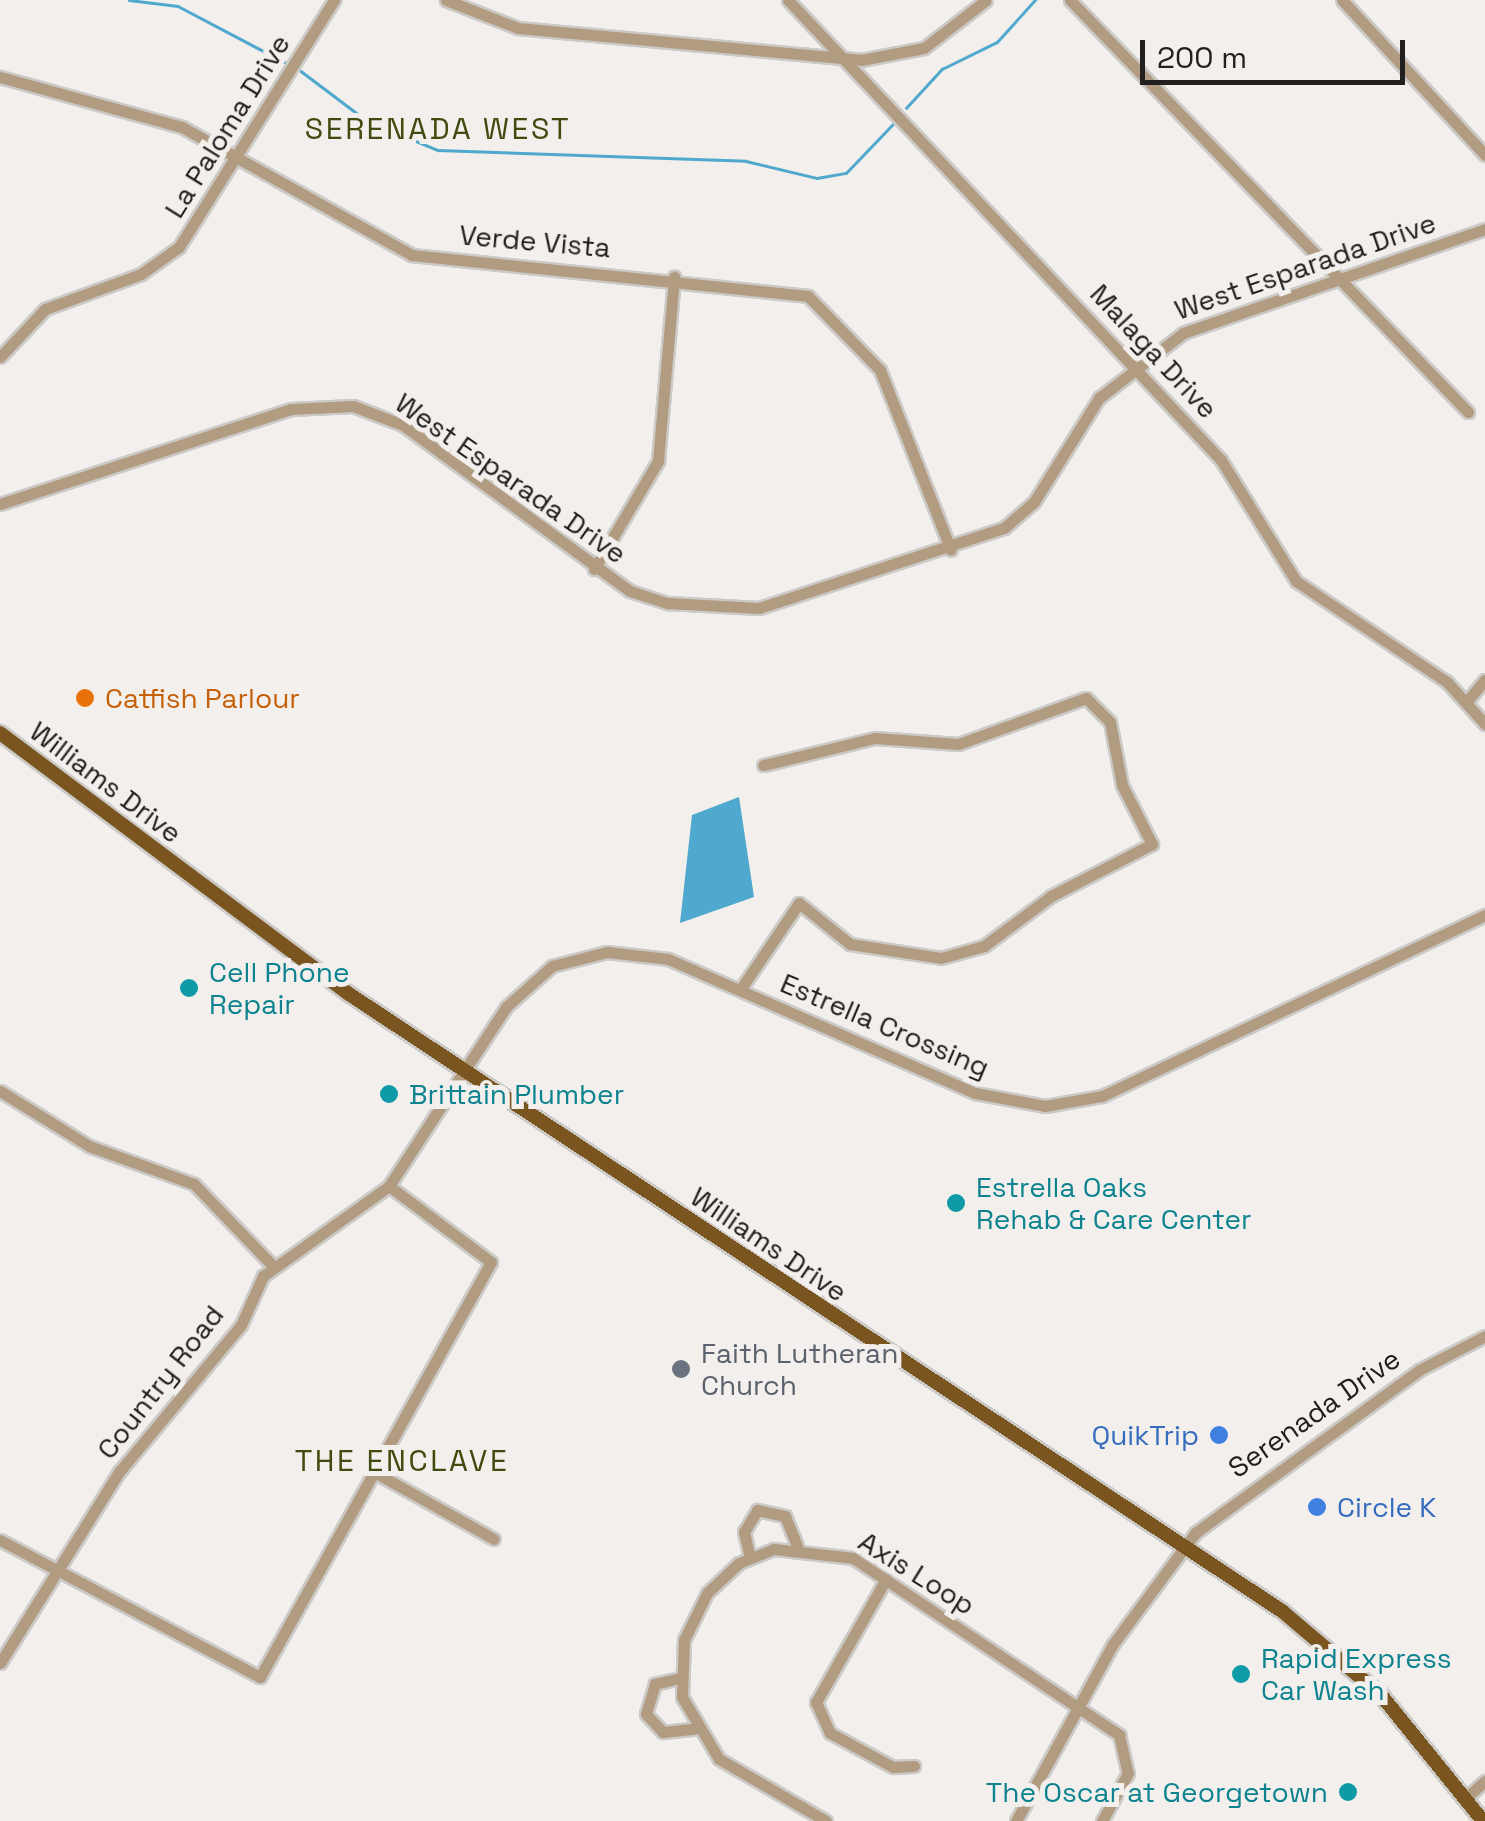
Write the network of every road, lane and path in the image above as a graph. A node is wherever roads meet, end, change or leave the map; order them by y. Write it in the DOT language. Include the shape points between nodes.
graph roads {
  1 [pos="334,0"];
  2 [pos="446,0"];
  3 [pos="788,0"];
  4 [pos="986,0"];
  5 [pos="1070,0"];
  6 [pos="1342,0"];
  7 [pos="843,58"];
  8 [pos="0,77"];
  9 [pos="1485,155"];
  10 [pos="237,156"];
  11 [pos="1485,229"];
  12 [pos="674,278"];
  13 [pos="1346,278"];
  14 [pos="2,351"];
  15 [pos="1134,366"];
  16 [pos="1468,412"];
  17 [pos="0,504"];
  18 [pos="950,550"];
  19 [pos="594,569"];
  20 [pos="1485,680"];
  21 [pos="1468,700"];
  22 [pos="1485,724"];
  23 [pos="0,733"];
  24 [pos="763,765"];
  25 [pos="1485,916"];
  26 [pos="740,990"];
  27 [pos="465,1072"];
  28 [pos="0,1091"];
  29 [pos="388,1186"];
  30 [pos="273,1266"];
  31 [pos="1485,1336"];
  32 [pos="374,1472"];
  33 [pos="494,1539"];
  34 [pos="0,1540"];
  35 [pos="797,1546"];
  36 [pos="1183,1548"];
  37 [pos="750,1558"];
  38 [pos="61,1566"];
  39 [pos="886,1579"];
  40 [pos="0,1663"];
  41 [pos="680,1678"];
  42 [pos="1077,1706"];
  43 [pos="694,1729"];
  44 [pos="914,1766"];
  45 [pos="1485,1781"];
  46 [pos="1467,1797"];
  47 [pos="826,1821"];
  48 [pos="1016,1821"];
  49 [pos="1102,1821"];
  50 [pos="1483,1821"];
  1 -- 10 [label="street, La Paloma Drive"];
  2 -- 7 [label="street" via="518,28"];
  3 -- 7 [label="street, Malaga Drive"];
  4 -- 7 [label="street" via="924,48"];
  5 -- 13 [label="street"];
  6 -- 9 [label="street"];
  7 -- 15 [label="street, Malaga Drive"];
  8 -- 10 [label="street, Verde Vista" via="160,119"];
  10 -- 12 [label="street, Verde Vista" via="397,251"];
  10 -- 14 [label="street, La Paloma Drive" via="167,258 45,309"];
  11 -- 13 [label="street, West Esparada Drive"];
  12 -- 18 [label="street, Verde Vista" via="796,292 835,317 888,384"];
  12 -- 19 [label="street" via="658,461"];
  13 -- 15 [label="street, West Esparada Drive" via="1194,328"];
  13 -- 16 [label="street"];
  15 -- 18 [label="street, West Esparada Drive" via="1088,410 1026,512"];
  15 -- 21 [label="street, Malaga Drive" via="1248,492 1298,582"];
  17 -- 19 [label="street, West Esparada Drive" via="289,409 337,404 403,425"];
  18 -- 19 [label="street, West Esparada Drive" via="760,608 668,603"];
  20 -- 21 [label="street"];
  21 -- 22 [label="street, Malaga Drive"];
  23 -- 27 [label="main road, Williams Drive"];
  24 -- 26 [label="street" via="875,738 958,744 1086,698 1110,722 1122,784 1152,844 1050,896 984,946 941,958 850,944 799,903"];
  25 -- 26 [label="street, Estrella Crossing" via="1074,1104 975,1093"];
  26 -- 27 [label="street, Estrella Crossing" via="640,953 573,958 526,982"];
  27 -- 29 [label="street, Country Road"];
  27 -- 36 [label="main road, Williams Drive"];
  28 -- 30 [label="street" via="79,1142 194,1184"];
  29 -- 30 [label="street, Country Road"];
  29 -- 32 [label="street" via="491,1262"];
  30 -- 38 [label="street, Country Road" via="241,1325 119,1472"];
  31 -- 36 [label="street, Serenada Drive" via="1449,1350 1304,1451"];
  32 -- 33 [label="street"];
  32 -- 38 [label="street" via="260,1677"];
  34 -- 38 [label="street"];
  35 -- 37 [label="street, Axis Loop"];
  35 -- 37 [label="street" via="784,1516 757,1510 744,1532"];
  35 -- 39 [label="street, Axis Loop" via="842,1554"];
  36 -- 42 [label="street, Serenada Drive"];
  36 -- 46 [label="main road, Williams Drive" via="1332,1650"];
  37 -- 41 [label="street, Axis Loop" via="701,1603"];
  38 -- 40 [label="street, Country Road"];
  39 -- 42 [label="street, Axis Loop"];
  39 -- 44 [label="street" via="816,1702 830,1733 894,1767"];
  41 -- 43 [label="street"];
  41 -- 43 [label="street" via="654,1684 646,1714 663,1732"];
  42 -- 48 [label="street, Serenada Drive"];
  42 -- 49 [label="street, Axis Loop" via="1127,1748 1128,1773"];
  43 -- 47 [label="street" via="730,1767"];
  45 -- 46 [label="street"];
  46 -- 50 [label="main road, Williams Drive"];
}
